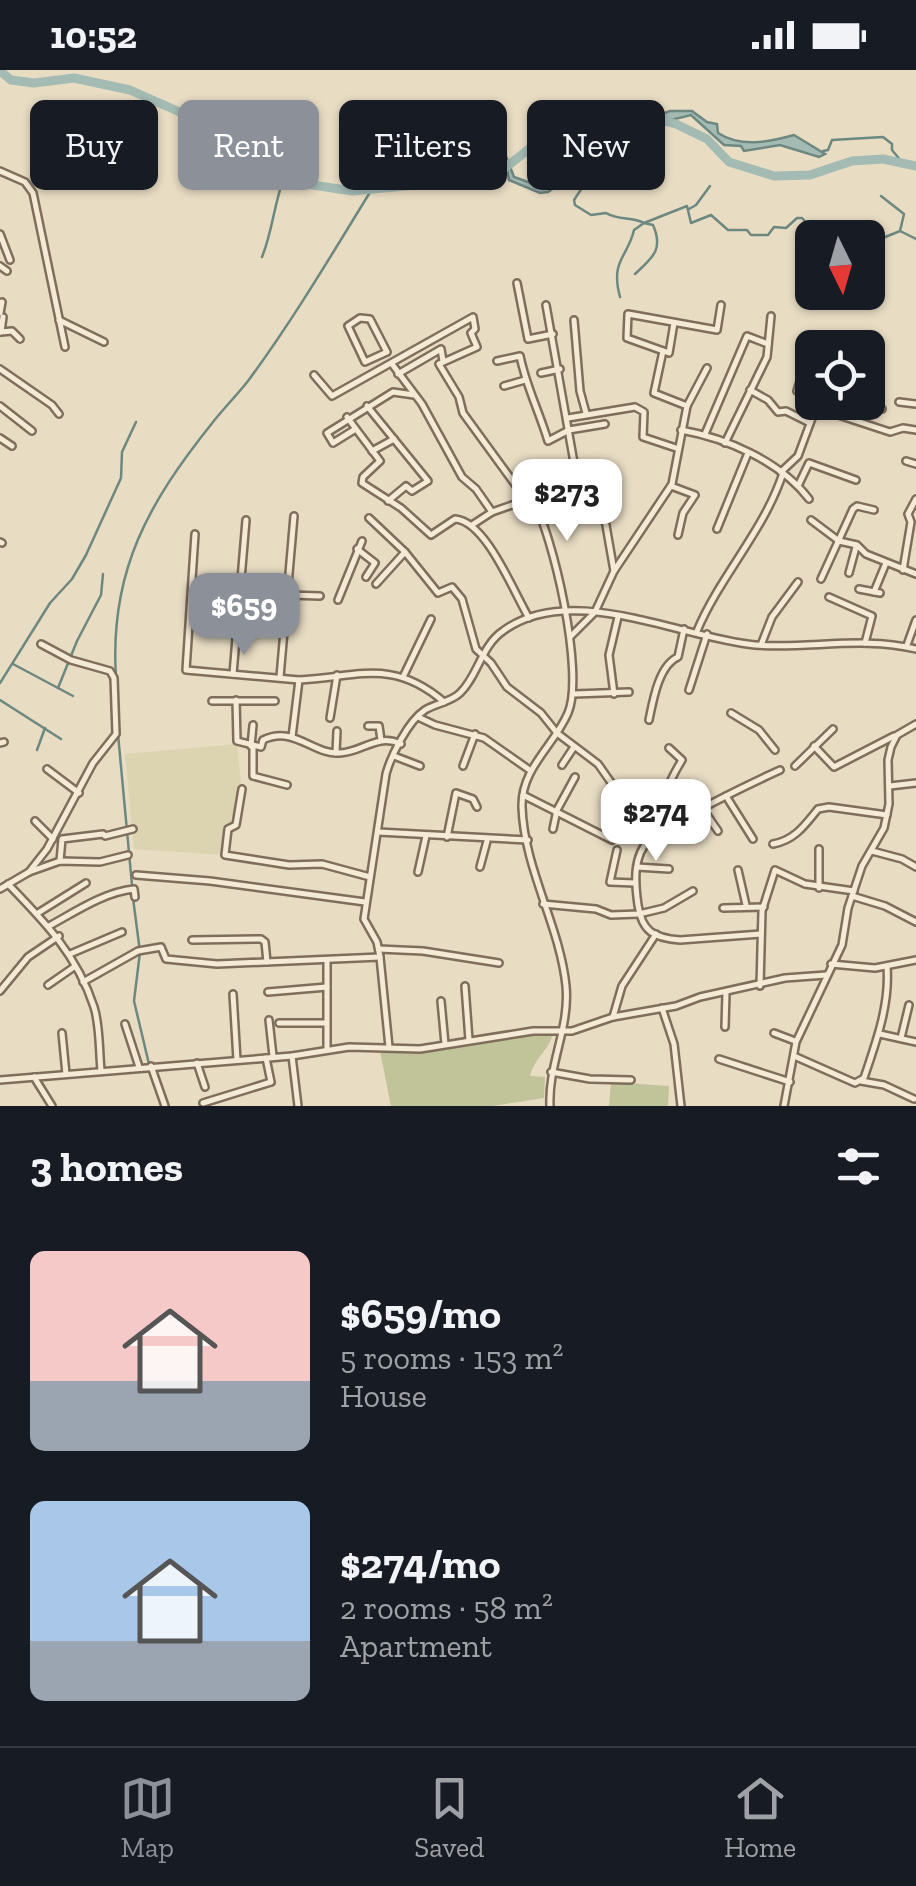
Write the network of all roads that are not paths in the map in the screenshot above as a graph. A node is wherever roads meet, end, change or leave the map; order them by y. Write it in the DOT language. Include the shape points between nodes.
graph roads {
  1 [pos="0,171"];
  2 [pos="0,234"];
  3 [pos="10,260"];
  4 [pos="0,266"];
  5 [pos="7,272"];
  6 [pos="517,284"];
  7 [pos="2,302"];
  8 [pos="546,305"];
  9 [pos="721,305"];
  10 [pos="1,315"];
  11 [pos="12,316"];
  12 [pos="771,316"];
  13 [pos="59,320"];
  14 [pos="574,320"];
  15 [pos="674,323"];
  16 [pos="374,327"];
  17 [pos="0,332"];
  18 [pos="553,334"];
  19 [pos="20,338"];
  20 [pos="104,342"];
  21 [pos="768,344"];
  22 [pos="64,347"];
  23 [pos="663,351"];
  24 [pos="497,361"];
  25 [pos="443,362"];
  26 [pos="392,364"];
  27 [pos="707,368"];
  28 [pos="0,369"];
  29 [pos="560,369"];
  30 [pos="542,373"];
  31 [pos="314,374"];
  32 [pos="398,374"];
  33 [pos="525,380"];
  34 [pos="504,386"];
  35 [pos="750,390"];
  36 [pos="414,395"];
  37 [pos="898,402"];
  38 [pos="916,404"];
  39 [pos="0,406"];
  40 [pos="367,406"];
  41 [pos="687,406"];
  42 [pos="586,413"];
  43 [pos="59,414"];
  44 [pos="347,418"];
  45 [pos="568,418"];
  46 [pos="812,420"];
  47 [pos="860,420"];
  48 [pos="606,424"];
  49 [pos="811,424"];
  50 [pos="354,430"];
  51 [pos="570,430"];
  52 [pos="680,430"];
  53 [pos="916,430"];
  54 [pos="32,431"];
  55 [pos="705,434"];
  56 [pos="0,438"];
  57 [pos="394,440"];
  58 [pos="725,443"];
  59 [pos="12,446"];
  60 [pos="676,448"];
  61 [pos="372,452"];
  62 [pos="748,454"];
  63 [pos="906,461"];
  64 [pos="916,464"];
  65 [pos="782,472"];
  66 [pos="856,480"];
  67 [pos="671,486"];
  68 [pos="798,486"];
  69 [pos="525,498"];
  70 [pos="809,499"];
  71 [pos="916,499"];
  72 [pos="388,501"];
  73 [pos="874,510"];
  74 [pos="492,512"];
  75 [pos="294,516"];
  76 [pos="368,518"];
  77 [pos="246,520"];
  78 [pos="811,520"];
  79 [pos="833,522"];
  80 [pos="472,525"];
  81 [pos="845,527"];
  82 [pos="717,529"];
  83 [pos="195,534"];
  84 [pos="678,535"];
  85 [pos="362,540"];
  86 [pos="839,541"];
  87 [pos="857,545"];
  88 [pos="358,549"];
  89 [pos="406,552"];
  90 [pos="375,563"];
  91 [pos="886,563"];
  92 [pos="614,570"];
  93 [pos="903,570"];
  94 [pos="850,573"];
  95 [pos="386,574"];
  96 [pos="916,574"];
  97 [pos="366,577"];
  98 [pos="821,579"];
  99 [pos="798,582"];
  100 [pos="376,584"];
  101 [pos="859,589"];
  102 [pos="287,595"];
  103 [pos="320,596"];
  104 [pos="829,598"];
  105 [pos="338,600"];
  106 [pos="566,610"];
  107 [pos="595,612"];
  108 [pos="618,617"];
  109 [pos="528,618"];
  110 [pos="430,620"];
  111 [pos="916,620"];
  112 [pos="684,629"];
  113 [pos="697,631"];
  114 [pos="707,634"];
  115 [pos="570,637"];
  116 [pos="865,643"];
  117 [pos="41,644"];
  118 [pos="761,645"];
  119 [pos="906,646"];
  120 [pos="916,649"];
  121 [pos="482,656"];
  122 [pos="233,674"];
  123 [pos="337,675"];
  124 [pos="280,678"];
  125 [pos="404,678"];
  126 [pos="299,680"];
  127 [pos="689,690"];
  128 [pos="629,692"];
  129 [pos="574,694"];
  130 [pos="614,694"];
  131 [pos="236,700"];
  132 [pos="212,701"];
  133 [pos="275,701"];
  134 [pos="444,702"];
  135 [pos="731,713"];
  136 [pos="418,716"];
  137 [pos="330,718"];
  138 [pos="649,720"];
  139 [pos="916,724"];
  140 [pos="254,725"];
  141 [pos="368,726"];
  142 [pos="833,729"];
  143 [pos="337,731"];
  144 [pos="558,733"];
  145 [pos="475,734"];
  146 [pos="897,735"];
  147 [pos="292,737"];
  148 [pos="381,740"];
  149 [pos="401,744"];
  150 [pos="575,746"];
  151 [pos="814,746"];
  152 [pos="252,747"];
  153 [pos="669,748"];
  154 [pos="774,750"];
  155 [pos="336,753"];
  156 [pos="394,756"];
  157 [pos="420,766"];
  158 [pos="463,766"];
  159 [pos="562,766"];
  160 [pos="795,766"];
  161 [pos="47,769"];
  162 [pos="780,770"];
  163 [pos="531,771"];
  164 [pos="575,776"];
  165 [pos="916,783"];
  166 [pos="287,785"];
  167 [pos="890,786"];
  168 [pos="242,788"];
  169 [pos="78,793"];
  170 [pos="523,795"];
  171 [pos="726,796"];
  172 [pos="476,807"];
  173 [pos="702,808"];
  174 [pos="557,810"];
  175 [pos="630,812"];
  176 [pos="887,815"];
  177 [pos="35,821"];
  178 [pos="130,830"];
  179 [pos="553,830"];
  180 [pos="665,830"];
  181 [pos="718,831"];
  182 [pos="378,832"];
  183 [pos="426,836"];
  184 [pos="447,838"];
  185 [pos="650,838"];
  186 [pos="53,839"];
  187 [pos="753,839"];
  188 [pos="487,840"];
  189 [pos="528,840"];
  190 [pos="773,844"];
  191 [pos="819,849"];
  192 [pos="616,850"];
  193 [pos="871,851"];
  194 [pos="128,855"];
  195 [pos="60,861"];
  196 [pos="480,867"];
  197 [pos="916,867"];
  198 [pos="636,868"];
  199 [pos="669,869"];
  200 [pos="738,870"];
  201 [pos="29,872"];
  202 [pos="418,872"];
  203 [pos="136,874"];
  204 [pos="370,877"];
  205 [pos="86,883"];
  206 [pos="635,883"];
  207 [pos="8,884"];
  208 [pos="819,888"];
  209 [pos="0,889"];
  210 [pos="133,892"];
  211 [pos="694,892"];
  212 [pos="853,894"];
  213 [pos="365,902"];
  214 [pos="542,904"];
  215 [pos="746,906"];
  216 [pos="764,907"];
  217 [pos="723,908"];
  218 [pos="38,914"];
  219 [pos="639,914"];
  220 [pos="916,922"];
  221 [pos="49,926"];
  222 [pos="122,932"];
  223 [pos="656,934"];
  224 [pos="761,934"];
  225 [pos="59,936"];
  226 [pos="192,940"];
  227 [pos="380,953"];
  228 [pos="69,955"];
  229 [pos="327,960"];
  230 [pos="916,960"];
  231 [pos="266,962"];
  232 [pos="499,963"];
  233 [pos="832,964"];
  234 [pos="75,966"];
  235 [pos="887,967"];
  236 [pos="826,976"];
  237 [pos="83,982"];
  238 [pos="48,984"];
  239 [pos="465,986"];
  240 [pos="760,986"];
  241 [pos="327,988"];
  242 [pos="0,991"];
  243 [pos="268,992"];
  244 [pos="726,993"];
  245 [pos="233,994"];
  246 [pos="441,1001"];
  247 [pos="910,1005"];
  248 [pos="662,1008"];
  249 [pos="613,1016"];
  250 [pos="269,1020"];
  251 [pos="326,1023"];
  252 [pos="125,1024"];
  253 [pos="279,1024"];
  254 [pos="725,1027"];
  255 [pos="563,1032"];
  256 [pos="62,1033"];
  257 [pos="774,1033"];
  258 [pos="879,1034"];
  259 [pos="901,1038"];
  260 [pos="469,1040"];
  261 [pos="796,1042"];
  262 [pos="916,1042"];
  263 [pos="445,1044"];
  264 [pos="389,1047"];
  265 [pos="327,1049"];
  266 [pos="292,1056"];
  267 [pos="794,1056"];
  268 [pos="269,1057"];
  269 [pos="719,1059"];
  270 [pos="237,1060"];
  271 [pos="198,1063"];
  272 [pos="151,1066"];
  273 [pos="140,1067"];
  274 [pos="101,1070"];
  275 [pos="552,1072"];
  276 [pos="66,1074"];
  277 [pos="34,1077"];
  278 [pos="0,1080"];
  279 [pos="630,1080"];
  280 [pos="790,1082"];
  281 [pos="861,1082"];
  282 [pos="205,1087"];
  283 [pos="914,1098"];
  284 [pos="203,1103"];
  285 [pos="52,1106"];
  286 [pos="165,1106"];
  287 [pos="298,1106"];
  288 [pos="550,1106"];
  289 [pos="681,1106"];
  290 [pos="784,1106"];
  1 -- 13 [label="street" via="30,186"];
  2 -- 3 [label="street"];
  4 -- 5 [label="street"];
  6 -- 18 [label="street" via="528,339"];
  7 -- 10 [label="street"];
  8 -- 18 [label="street"];
  9 -- 15 [label="street" via="717,330"];
  10 -- 11 [label="street"];
  10 -- 17 [label="street"];
  12 -- 21 [label="street"];
  13 -- 20 [label="street"];
  13 -- 22 [label="street"];
  14 -- 42 [label="street"];
  15 -- 23 [label="street" via="668,353"];
  15 -- 23 [label="street" via="628,314 627,338"];
  16 -- 16 [label="street" via="387,352 365,362 348,326 360,318"];
  17 -- 19 [label="street"];
  18 -- 29 [label="street"];
  21 -- 35 [label="street"];
  21 -- 55 [label="street" via="746,336"];
  23 -- 41 [label="street" via="654,393"];
  24 -- 33 [label="street" via="520,356"];
  25 -- 26 [label="street" via="477,346 473,317"];
  25 -- 32 [label="street" via="440,348"];
  25 -- 69 [label="street" via="463,413"];
  26 -- 31 [label="street" via="332,396"];
  26 -- 32 [label="street"];
  27 -- 41 [label="street"];
  28 -- 43 [label="street"];
  29 -- 30 [label="street"];
  29 -- 45 [label="street"];
  32 -- 36 [label="street"];
  33 -- 34 [label="street"];
  33 -- 51 [label="street" via="548,440"];
  35 -- 49 [label="street" via="778,412"];
  35 -- 58 [label="street"];
  36 -- 40 [label="street" via="393,392"];
  36 -- 74 [label="street" via="462,477"];
  37 -- 38 [label="street"];
  39 -- 54 [label="street"];
  40 -- 44 [label="street"];
  40 -- 57 [label="street"];
  41 -- 52 [label="street"];
  42 -- 45 [label="street"];
  42 -- 60 [label="street" via="636,407 644,412 642,437"];
  44 -- 50 [label="street"];
  44 -- 50 [label="street" via="327,432 333,444"];
  45 -- 51 [label="street"];
  46 -- 49 [label="street"];
  47 -- 53 [label="street" via="890,432"];
  48 -- 51 [label="street"];
  49 -- 65 [label="street" via="798,456"];
  50 -- 61 [label="street"];
  51 -- 92 [label="street" via="581,502 604,514"];
  52 -- 55 [label="street"];
  52 -- 60 [label="street"];
  55 -- 58 [label="street"];
  56 -- 59 [label="street"];
  57 -- 61 [label="street"];
  57 -- 72 [label="street" via="428,481 412,492 406,486"];
  58 -- 62 [label="street"];
  60 -- 67 [label="street"];
  61 -- 72 [label="street" via="380,461 362,483"];
  62 -- 65 [label="street"];
  62 -- 82 [label="street"];
  63 -- 64 [label="street"];
  65 -- 68 [label="street"];
  65 -- 113 [label="street" via="770,506"];
  66 -- 68 [label="street" via="810,463"];
  67 -- 84 [label="street" via="695,495"];
  67 -- 92 [label="street"];
  68 -- 70 [label="street"];
  69 -- 74 [label="street"];
  69 -- 106 [label="street" via="534,501"];
  71 -- 93 [label="street" via="908,514"];
  72 -- 80 [label="street" via="431,535 455,519"];
  73 -- 81 [label="street" via="855,506"];
  74 -- 80 [label="street"];
  75 -- 102 [label="street"];
  76 -- 89 [label="street"];
  77 -- 122 [label="street"];
  78 -- 86 [label="street"];
  79 -- 81 [label="street"];
  80 -- 109 [label="street" via="496,555"];
  81 -- 86 [label="street"];
  83 -- 122 [label="street" via="186,670"];
  85 -- 88 [label="street"];
  86 -- 87 [label="street"];
  86 -- 98 [label="street"];
  87 -- 91 [label="street"];
  87 -- 94 [label="street"];
  88 -- 90 [label="street"];
  88 -- 105 [label="street"];
  89 -- 95 [label="street"];
  89 -- 121 [label="street" via="438,593 457,590"];
  90 -- 95 [label="street"];
  90 -- 97 [label="street"];
  91 -- 93 [label="street"];
  91 -- 101 [label="street" via="877,593"];
  92 -- 107 [label="street"];
  93 -- 96 [label="street"];
  95 -- 100 [label="street"];
  99 -- 118 [label="street" via="772,616"];
  102 -- 103 [label="street"];
  102 -- 124 [label="street"];
  104 -- 116 [label="street" via="872,616"];
  106 -- 107 [label="street"];
  106 -- 109 [label="street"];
  106 -- 115 [label="street"];
  107 -- 108 [label="street"];
  107 -- 115 [label="street"];
  108 -- 112 [label="street"];
  108 -- 130 [label="street" via="608,654"];
  109 -- 121 [label="street" via="502,631"];
  110 -- 125 [label="street"];
  111 -- 119 [label="street"];
  112 -- 113 [label="street"];
  112 -- 138 [label="street"];
  113 -- 114 [label="street"];
  114 -- 118 [label="street"];
  114 -- 127 [label="street"];
  115 -- 129 [label="street"];
  116 -- 118 [label="street"];
  116 -- 119 [label="street"];
  117 -- 169 [label="street" via="114,678 116,734"];
  119 -- 120 [label="street"];
  121 -- 134 [label="street" via="462,691"];
  121 -- 144 [label="street"];
  122 -- 124 [label="street"];
  123 -- 125 [label="street" via="378,671"];
  123 -- 126 [label="street"];
  123 -- 137 [label="street"];
  124 -- 126 [label="street"];
  125 -- 134 [label="street"];
  126 -- 147 [label="street"];
  128 -- 130 [label="street"];
  129 -- 130 [label="street"];
  129 -- 144 [label="street"];
  131 -- 132 [label="street"];
  131 -- 133 [label="street"];
  131 -- 152 [label="street" via="238,741"];
  134 -- 136 [label="street"];
  135 -- 154 [label="street" via="759,730"];
  136 -- 145 [label="street"];
  136 -- 149 [label="street"];
  139 -- 146 [label="street"];
  140 -- 152 [label="street"];
  141 -- 148 [label="street" via="378,726"];
  142 -- 151 [label="street"];
  143 -- 155 [label="street"];
  144 -- 150 [label="street"];
  144 -- 163 [label="street"];
  145 -- 158 [label="street"];
  145 -- 163 [label="street"];
  146 -- 151 [label="street" via="834,767"];
  146 -- 167 [label="street" via="888,760"];
  147 -- 152 [label="street" via="271,736 262,747"];
  147 -- 155 [label="street"];
  148 -- 149 [label="street"];
  148 -- 155 [label="street"];
  149 -- 156 [label="street"];
  150 -- 159 [label="street"];
  150 -- 175 [label="street" via="598,764"];
  151 -- 160 [label="street"];
  152 -- 166 [label="street" via="253,776"];
  153 -- 180 [label="street" via="682,760 664,798"];
  156 -- 157 [label="street"];
  156 -- 182 [label="street"];
  161 -- 169 [label="street"];
  162 -- 171 [label="street"];
  163 -- 170 [label="street"];
  164 -- 174 [label="street"];
  165 -- 167 [label="street"];
  167 -- 176 [label="street"];
  168 -- 204 [label="street" via="225,855 322,864"];
  169 -- 186 [label="street"];
  170 -- 174 [label="street"];
  170 -- 189 [label="street"];
  171 -- 173 [label="street"];
  171 -- 187 [label="street"];
  172 -- 184 [label="street" via="456,793"];
  173 -- 180 [label="street"];
  173 -- 181 [label="street"];
  174 -- 175 [label="street" via="612,840"];
  174 -- 179 [label="street"];
  175 -- 185 [label="street"];
  176 -- 190 [label="street" via="818,809 800,832"];
  176 -- 193 [label="street"];
  177 -- 186 [label="street"];
  178 -- 195 [label="street" via="62,840"];
  180 -- 185 [label="street"];
  182 -- 183 [label="street"];
  182 -- 204 [label="street"];
  183 -- 184 [label="street"];
  183 -- 202 [label="street"];
  184 -- 188 [label="street"];
  185 -- 198 [label="street"];
  186 -- 201 [label="street"];
  188 -- 189 [label="street"];
  188 -- 196 [label="street"];
  189 -- 214 [label="street"];
  191 -- 208 [label="street"];
  192 -- 206 [label="street" via="610,882"];
  193 -- 197 [label="street"];
  193 -- 212 [label="street"];
  194 -- 195 [label="street"];
  195 -- 201 [label="street"];
  198 -- 199 [label="street"];
  198 -- 206 [label="street"];
  200 -- 215 [label="street"];
  201 -- 207 [label="street"];
  203 -- 213 [label="street"];
  204 -- 213 [label="street"];
  205 -- 218 [label="street"];
  206 -- 219 [label="street"];
  207 -- 209 [label="street"];
  207 -- 218 [label="street"];
  208 -- 212 [label="street"];
  208 -- 216 [label="street" via="775,870"];
  210 -- 221 [label="street" via="84,906"];
  211 -- 219 [label="street"];
  212 -- 220 [label="street"];
  212 -- 233 [label="street"];
  213 -- 227 [label="street" via="364,919"];
  214 -- 219 [label="street"];
  214 -- 255 [label="street" via="564,972"];
  215 -- 216 [label="street"];
  215 -- 217 [label="street"];
  216 -- 224 [label="street"];
  218 -- 221 [label="street"];
  219 -- 223 [label="street" via="642,926"];
  221 -- 225 [label="street"];
  222 -- 228 [label="street"];
  223 -- 224 [label="street" via="680,940"];
  223 -- 249 [label="street" via="622,986"];
  224 -- 240 [label="street"];
  225 -- 228 [label="street"];
  225 -- 242 [label="street" via="28,957"];
  226 -- 231 [label="street" via="261,939"];
  227 -- 229 [label="street"];
  227 -- 232 [label="street" via="422,951"];
  227 -- 264 [label="street"];
  228 -- 234 [label="street"];
  229 -- 231 [label="street"];
  229 -- 241 [label="street"];
  230 -- 235 [label="street"];
  231 -- 237 [label="street" via="186,962 165,959 161,947"];
  233 -- 235 [label="street"];
  233 -- 236 [label="street"];
  234 -- 237 [label="street"];
  234 -- 238 [label="street"];
  235 -- 258 [label="street"];
  236 -- 240 [label="street"];
  236 -- 261 [label="street"];
  237 -- 274 [label="street" via="95,1009"];
  239 -- 260 [label="street"];
  240 -- 244 [label="street"];
  241 -- 243 [label="street"];
  241 -- 251 [label="street"];
  244 -- 248 [label="street"];
  244 -- 254 [label="street"];
  245 -- 270 [label="street"];
  246 -- 263 [label="street"];
  247 -- 259 [label="street"];
  248 -- 249 [label="street"];
  248 -- 289 [label="street"];
  249 -- 255 [label="street"];
  250 -- 268 [label="street"];
  251 -- 253 [label="street"];
  251 -- 265 [label="street"];
  252 -- 273 [label="street"];
  255 -- 260 [label="street"];
  255 -- 275 [label="street"];
  256 -- 276 [label="street"];
  257 -- 261 [label="street"];
  258 -- 259 [label="street"];
  258 -- 281 [label="street"];
  259 -- 262 [label="street"];
  260 -- 263 [label="street"];
  261 -- 267 [label="street"];
  263 -- 264 [label="street"];
  264 -- 265 [label="street"];
  265 -- 266 [label="street"];
  266 -- 268 [label="street"];
  266 -- 287 [label="street"];
  267 -- 280 [label="street"];
  267 -- 281 [label="street"];
  268 -- 270 [label="street"];
  268 -- 284 [label="street" via="271,1082"];
  269 -- 280 [label="street"];
  270 -- 271 [label="street"];
  271 -- 272 [label="street"];
  271 -- 282 [label="street"];
  272 -- 273 [label="street"];
  272 -- 286 [label="street"];
  273 -- 274 [label="street"];
  274 -- 276 [label="street"];
  275 -- 279 [label="street"];
  275 -- 288 [label="street"];
  276 -- 277 [label="street"];
  277 -- 278 [label="street"];
  277 -- 285 [label="street"];
  280 -- 290 [label="street"];
  281 -- 283 [label="street"];
}
